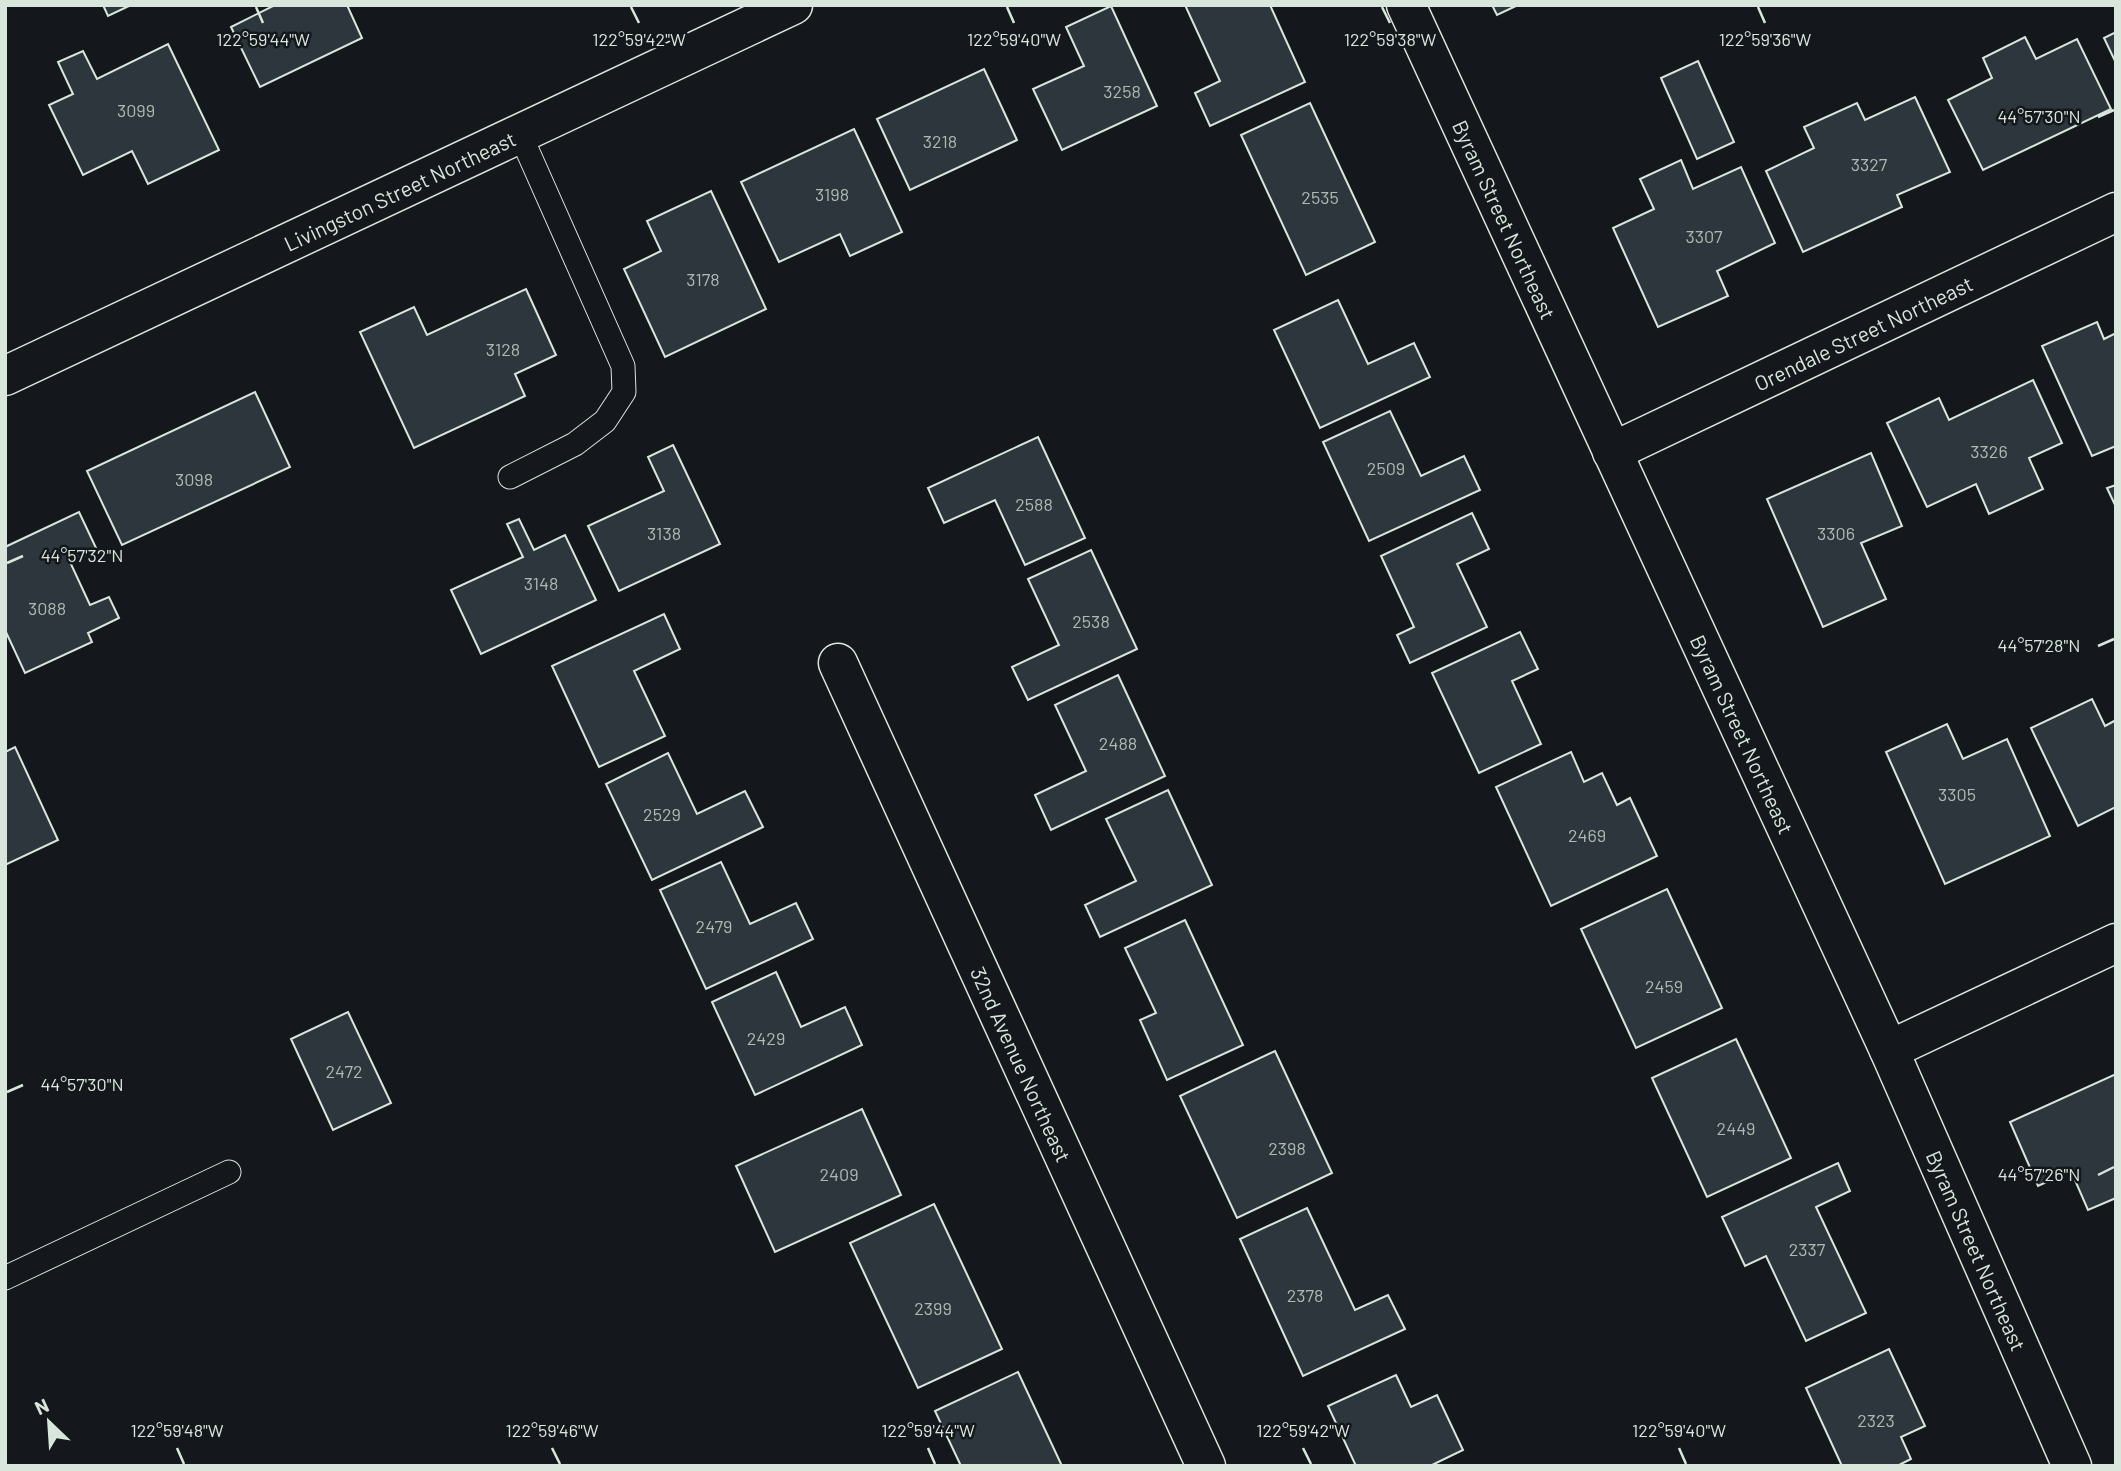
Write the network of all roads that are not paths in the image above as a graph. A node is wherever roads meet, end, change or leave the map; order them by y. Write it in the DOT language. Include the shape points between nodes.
graph roads {
  1 [pos="793,5"];
  2 [pos="1406,5"];
  3 [pos="520,134"];
  4 [pos="2116,212"];
  5 [pos="5,376"];
  6 [pos="1612,452"];
  7 [pos="510,477"];
  8 [pos="838,663"];
  9 [pos="2116,943"];
  10 [pos="1889,1050"];
  11 [pos="229,1172"];
  12 [pos="5,1278"];
  13 [pos="1206,1466"];
  14 [pos="2072,1466"];
  1 -- 3 [label="street, Livingston Street Northeast"];
  2 -- 6 [label="street, Byram Street Northeast"];
  3 -- 5 [label="street, Livingston Street Northeast"];
  3 -- 7 [label="lane" via="623,366 624,393 606,421 575,444"];
  4 -- 6 [label="street, Orendale Street Northeast"];
  6 -- 10 [label="street, Byram Street Northeast"];
  8 -- 13 [label="street, 32nd Avenue Northeast"];
  9 -- 10 [label="street"];
  10 -- 14 [label="street, Byram Street Northeast"];
  11 -- 12 [label="lane"];
}
